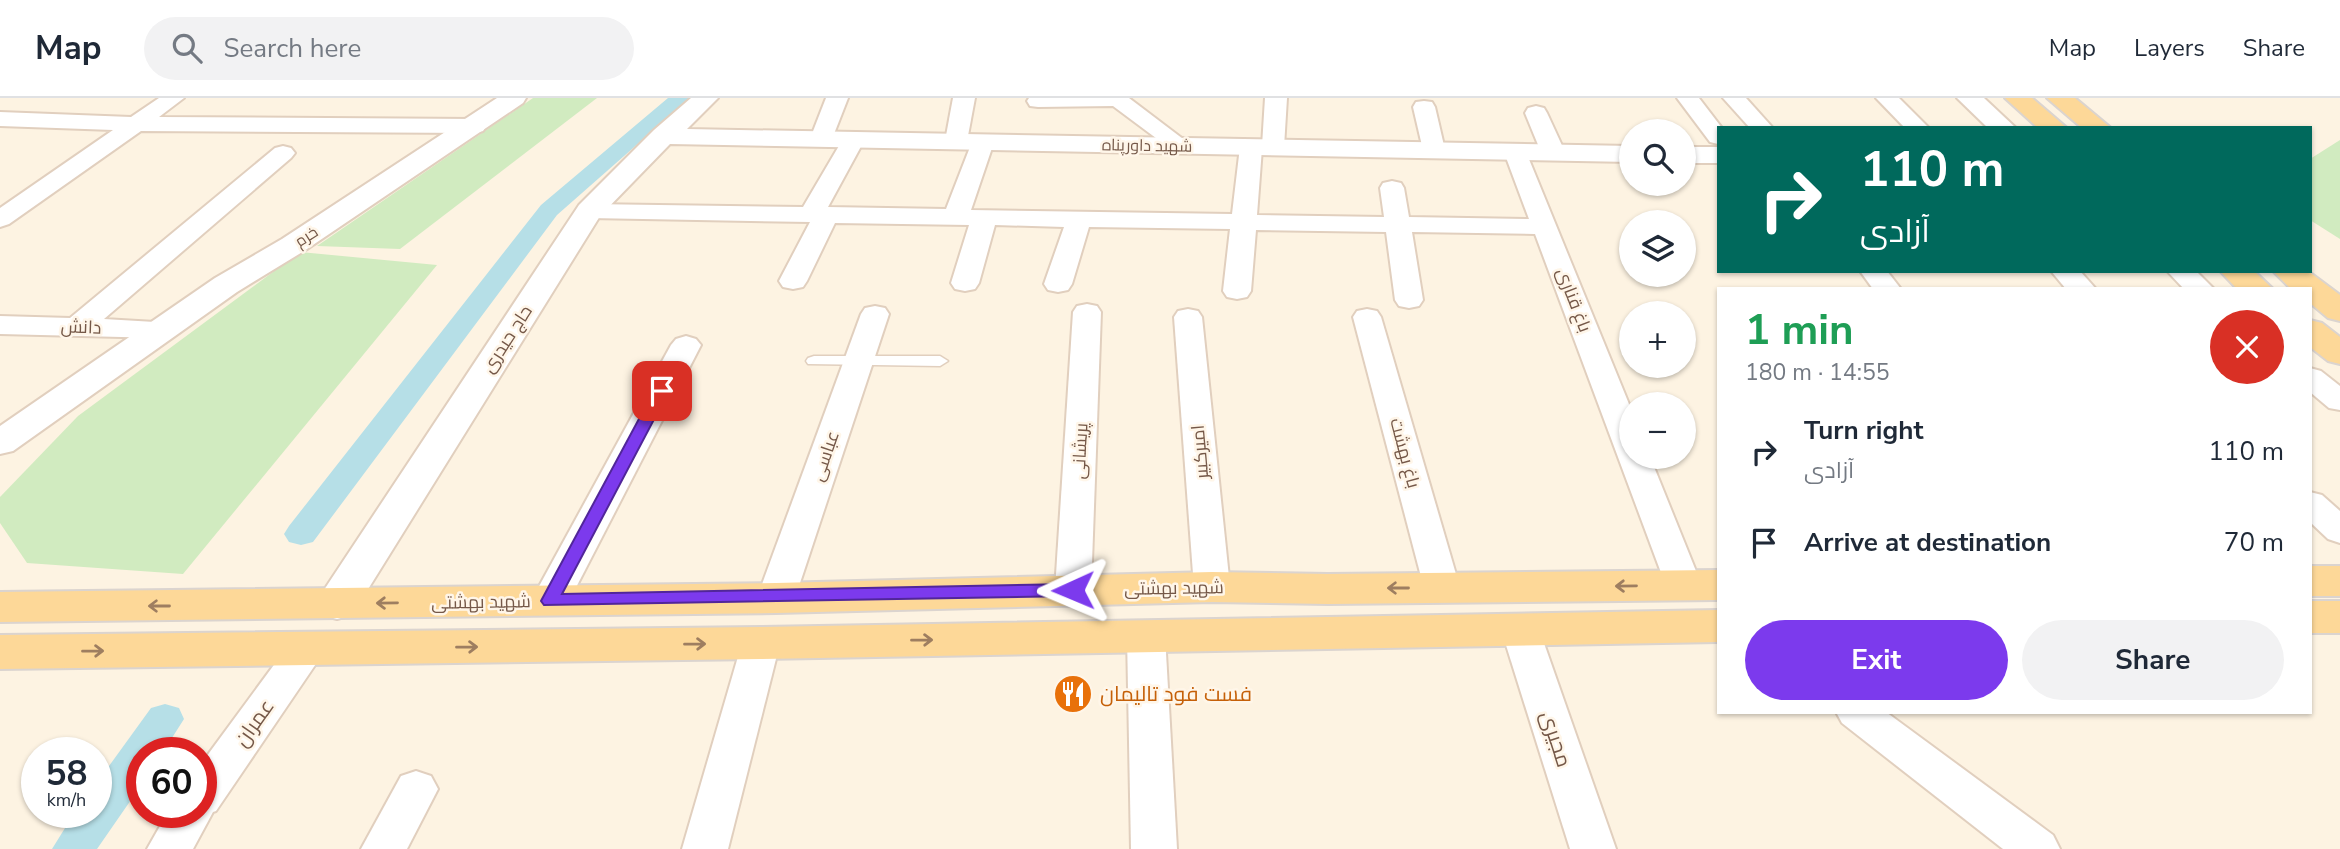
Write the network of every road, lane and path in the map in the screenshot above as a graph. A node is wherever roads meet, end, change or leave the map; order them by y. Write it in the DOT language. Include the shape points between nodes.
graph roads {
  1 [pos="173,98"];
  2 [pos="514,98"];
  3 [pos="706,98"];
  4 [pos="837,98"];
  5 [pos="964,98"];
  6 [pos="1276,98"];
  7 [pos="1688,98"];
  8 [pos="1734,98"];
  9 [pos="1887,98"];
  10 [pos="1969,98"];
  11 [pos="2017,98"];
  12 [pos="2059,98"];
  13 [pos="1038,102"];
  14 [pos="316,107"];
  15 [pos="1424,107"];
  16 [pos="1536,113"];
  17 [pos="0,120"];
  18 [pos="136,124"];
  19 [pos="295,124"];
  20 [pos="475,126"];
  21 [pos="1760,126"];
  22 [pos="1916,126"];
  23 [pos="2001,126"];
  24 [pos="2052,126"];
  25 [pos="2095,126"];
  26 [pos="663,136"];
  27 [pos="1717,136"];
  28 [pos="821,139"];
  29 [pos="854,139"];
  30 [pos="956,141"];
  31 [pos="983,142"];
  32 [pos="1180,145"];
  33 [pos="1262,147"];
  34 [pos="1434,150"];
  35 [pos="1516,152"];
  36 [pos="1553,152"];
  37 [pos="283,153"];
  38 [pos="1619,154"];
  39 [pos="1696,155"];
  40 [pos="1717,155"];
  41 [pos="1392,188"];
  42 [pos="589,212"];
  43 [pos="818,215"];
  44 [pos="956,218"];
  45 [pos="984,218"];
  46 [pos="0,219"];
  47 [pos="1079,220"];
  48 [pos="1243,222"];
  49 [pos="1398,225"];
  50 [pos="1545,227"];
  51 [pos="1875,273"];
  52 [pos="2066,273"];
  53 [pos="2182,273"];
  54 [pos="2237,273"];
  55 [pos="2291,273"];
  56 [pos="793,281"];
  57 [pos="965,283"];
  58 [pos="1058,284"];
  59 [pos="1885,287"];
  60 [pos="2080,287"];
  61 [pos="2198,287"];
  62 [pos="2255,287"];
  63 [pos="2309,287"];
  64 [pos="2312,289"];
  65 [pos="1237,290"];
  66 [pos="1409,300"];
  67 [pos="2340,311"];
  68 [pos="1087,312"];
  69 [pos="875,314"];
  70 [pos="1188,317"];
  71 [pos="1367,317"];
  72 [pos="0,325"];
  73 [pos="77,327"];
  74 [pos="162,329"];
  75 [pos="2312,332"];
  76 [pos="686,345"];
  77 [pos="2340,354"];
  78 [pos="858,361"];
  79 [pos="940,361"];
  80 [pos="814,362"];
  81 [pos="97,373"];
  82 [pos="2312,379"];
  83 [pos="2340,401"];
  84 [pos="1619,418"];
  85 [pos="0,433"];
  86 [pos="0,443"];
  87 [pos="1640,469"];
  88 [pos="2312,505"];
  89 [pos="2340,531"];
  90 [pos="2340,580"];
  91 [pos="2312,581"];
  92 [pos="1701,586"];
  93 [pos="1212,587"];
  94 [pos="1442,588"];
  95 [pos="1073,590"];
  96 [pos="776,598"];
  97 [pos="550,601"];
  98 [pos="337,604"];
  99 [pos="4,605"];
  100 [pos="2312,617"];
  101 [pos="2340,617"];
  102 [pos="1717,626"];
  103 [pos="1520,629"];
  104 [pos="1146,635"];
  105 [pos="761,643"];
  106 [pos="307,649"];
  107 [pos="0,652"];
  108 [pos="44,652"];
  109 [pos="0,675"];
  110 [pos="1859,714"];
  111 [pos="217,776"];
  112 [pos="416,789"];
  113 [pos="182,828"];
  114 [pos="170,849"];
  115 [pos="384,849"];
  116 [pos="705,849"];
  117 [pos="1154,849"];
  118 [pos="1593,849"];
  119 [pos="2037,849"];
  1 -- 18 [label="street"];
  2 -- 20 [label="street, خرم"];
  3 -- 26 [label="street, حاج حیدری"];
  4 -- 28 [label="street"];
  5 -- 30 [label="street"];
  6 -- 33 [label="street"];
  7 -- 27 [label="street"];
  8 -- 21 [label="street"];
  9 -- 22 [label="street"];
  10 -- 23 [label="street"];
  11 -- 24 [label="main road"];
  12 -- 25 [label="main road"];
  13 -- 32 [label="street" via="1118,100"];
  14 -- 19 [label="street"];
  15 -- 34 [label="street"];
  16 -- 36 [label="street"];
  17 -- 18 [label="street"];
  18 -- 19 [label="street"];
  18 -- 46 [label="street"];
  19 -- 20 [label="street"];
  20 -- 74 [label="street, خرم"];
  26 -- 28 [label="street, شهید داورپناه"];
  26 -- 42 [label="street, حاج حیدری"];
  28 -- 29 [label="street, شهید داورپناه"];
  29 -- 30 [label="street, شهید داورپناه"];
  29 -- 43 [label="street"];
  30 -- 31 [label="street, شهید داورپناه"];
  31 -- 32 [label="street, شهید داورپناه"];
  31 -- 44 [label="street"];
  32 -- 33 [label="street, شهید داورپناه"];
  33 -- 34 [label="street, شهید داورپناه"];
  33 -- 48 [label="street"];
  34 -- 35 [label="street, شهید داورپناه"];
  35 -- 36 [label="street, شهید داورپناه"];
  35 -- 50 [label="street, باغ قناری"];
  36 -- 38 [label="street, شهید داورپناه"];
  37 -- 73 [label="street"];
  39 -- 40 [label="street"];
  41 -- 49 [label="street"];
  42 -- 43 [label="street"];
  42 -- 98 [label="street, حاج حیدری"];
  43 -- 44 [label="street"];
  43 -- 56 [label="street"];
  44 -- 45 [label="street"];
  45 -- 47 [label="street"];
  45 -- 57 [label="street"];
  47 -- 48 [label="street"];
  47 -- 58 [label="street"];
  48 -- 49 [label="street"];
  48 -- 65 [label="street"];
  49 -- 50 [label="street"];
  49 -- 66 [label="street"];
  50 -- 84 [label="street, باغ قناری"];
  51 -- 59 [label="street"];
  52 -- 60 [label="street"];
  53 -- 61 [label="street"];
  54 -- 62 [label="main road"];
  55 -- 63 [label="main road"];
  64 -- 67 [label="main road"];
  68 -- 95 [label="street, پریشانی"];
  69 -- 78 [label="street, عباسی"];
  70 -- 93 [label="street, امیرکبیر"];
  71 -- 94 [label="street, باغ بهشت"];
  72 -- 73 [label="street, دانش"];
  73 -- 74 [label="street, دانش"];
  74 -- 81 [label="street, خرم"];
  75 -- 77 [label="main road"];
  76 -- 97 [label="street"];
  78 -- 79 [label="lane"];
  78 -- 80 [label="lane"];
  78 -- 96 [label="street, عباسی"];
  81 -- 85 [label="street, خرم"];
  81 -- 86 [label="street, خرم"];
  82 -- 83 [label="street"];
  87 -- 92 [label="street"];
  88 -- 89 [label="street"];
  90 -- 91 [label="main road"];
  92 -- 94 [label="main road, شهید بهشتی, one-way"];
  94 -- 93 [label="main road, شهید بهشتی, one-way"];
  93 -- 95 [label="main road, شهید بهشتی"];
  95 -- 96 [label="main road, شهید بهشتی"];
  96 -- 97 [label="main road, شهید بهشتی"];
  97 -- 98 [label="main road, شهید بهشتی, one-way"];
  98 -- 99 [label="main road, شهید بهشتی, one-way"];
  100 -- 101 [label="main road"];
  102 -- 103 [label="main road"];
  103 -- 104 [label="main road"];
  103 -- 118 [label="street, مجیری"];
  105 -- 104 [label="main road, one-way"];
  104 -- 117 [label="street"];
  106 -- 105 [label="main road, one-way"];
  105 -- 116 [label="street"];
  108 -- 106 [label="main road, one-way"];
  106 -- 111 [label="street, عمران"];
  107 -- 108 [label="main road"];
  108 -- 109 [label="main road"];
  110 -- 119 [label="street"];
  112 -- 115 [label="street"];
  113 -- 114 [label="street"];
}
